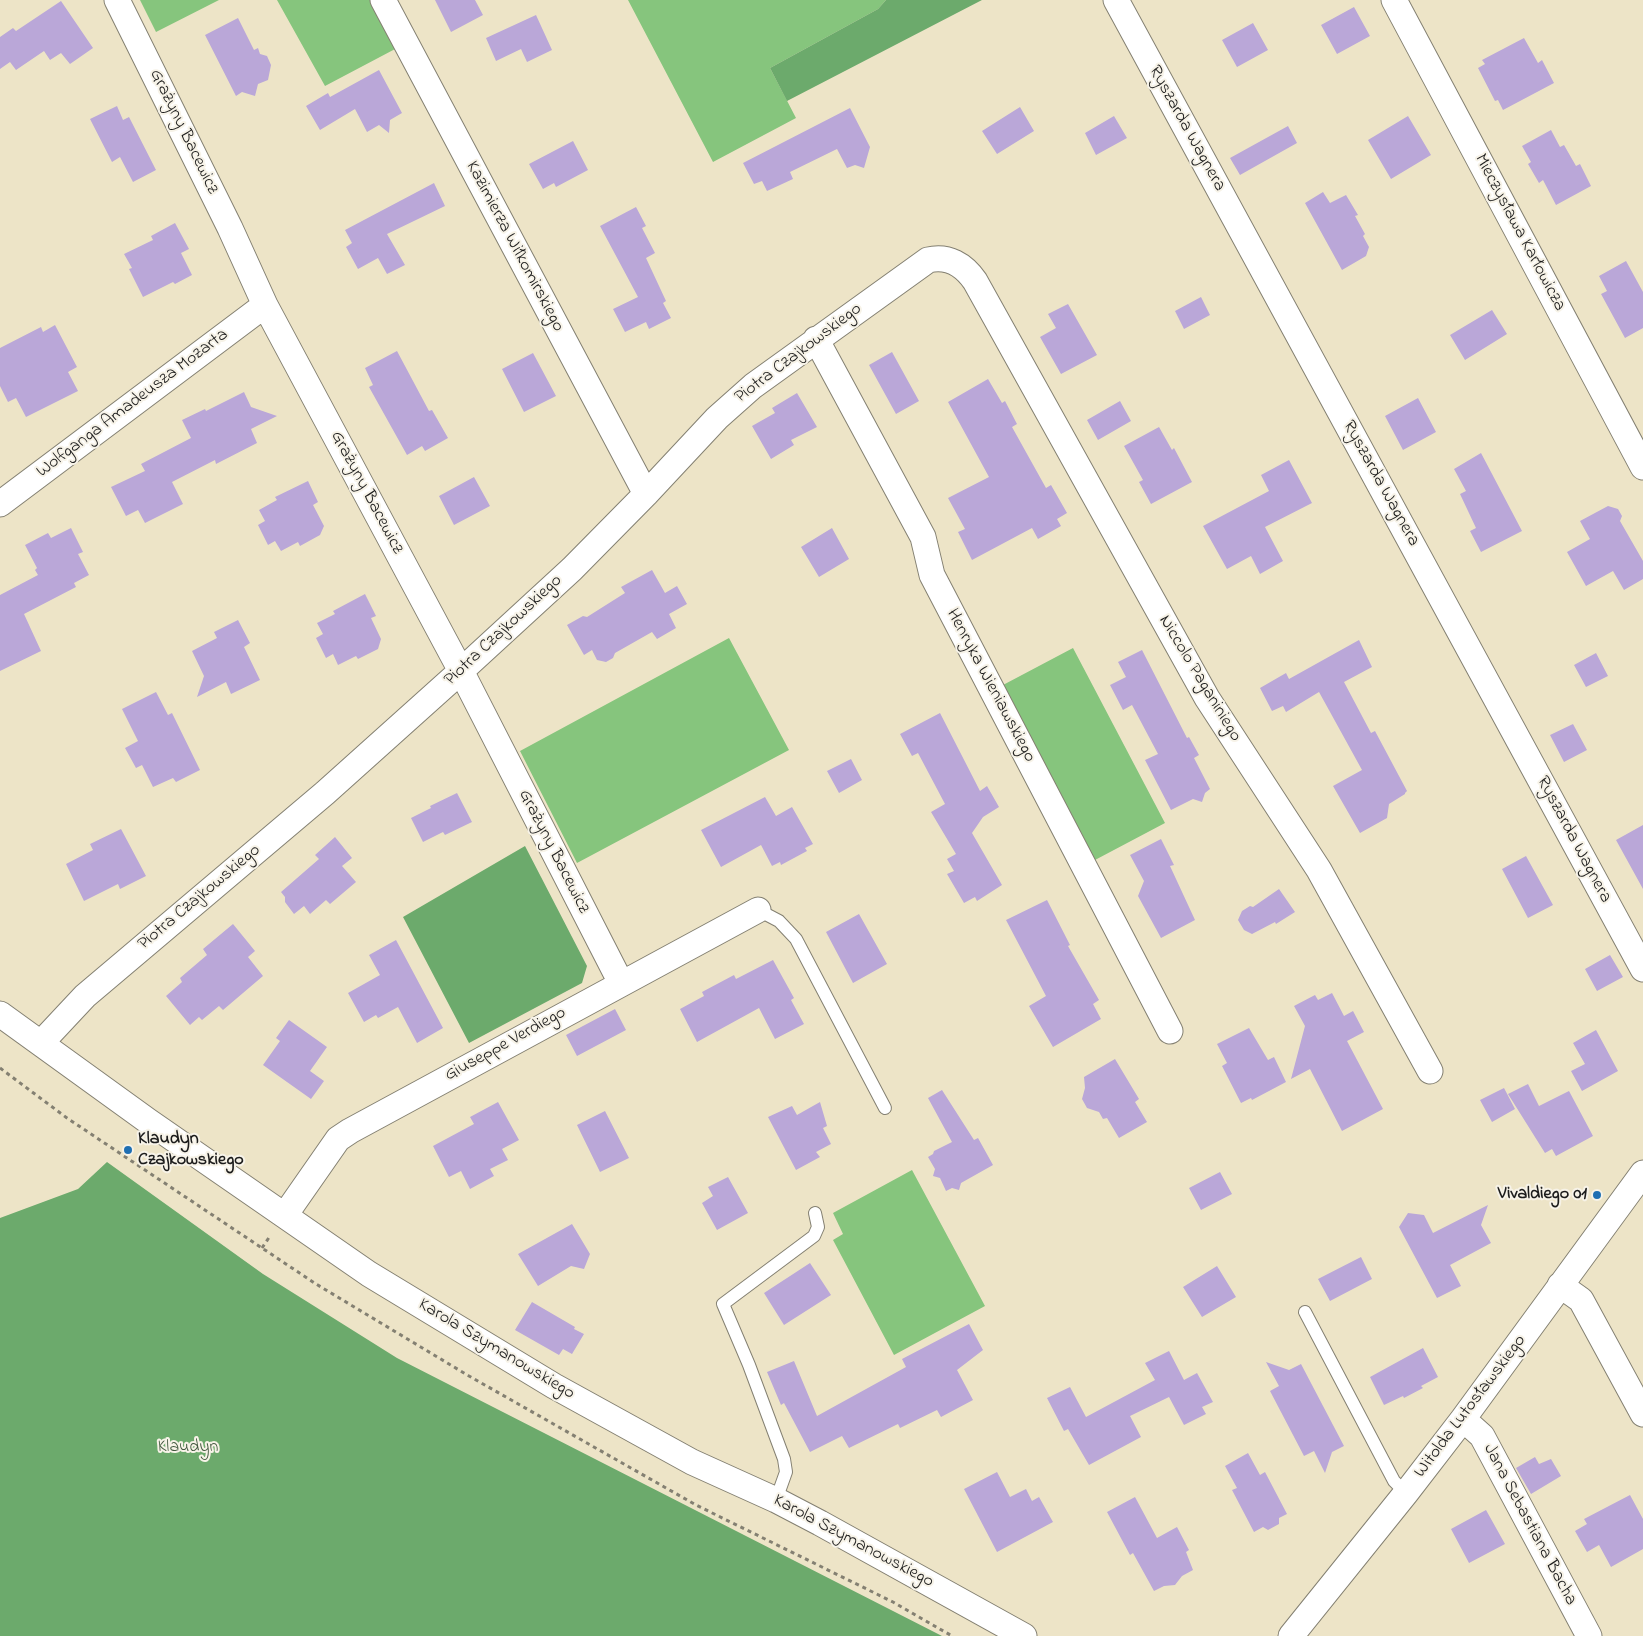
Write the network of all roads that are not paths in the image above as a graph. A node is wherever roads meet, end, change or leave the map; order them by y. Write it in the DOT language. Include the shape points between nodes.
graph roads {
  1 [pos="117,0"];
  2 [pos="383,0"];
  3 [pos="1116,0"];
  4 [pos="1394,0"];
  5 [pos="975,282"];
  6 [pos="265,305"];
  7 [pos="816,339"];
  8 [pos="1643,467"];
  9 [pos="646,494"];
  10 [pos="0,504"];
  11 [pos="461,671"];
  12 [pos="758,910"];
  13 [pos="1643,969"];
  14 [pos="621,983"];
  15 [pos="0,1014"];
  16 [pos="1170,1031"];
  17 [pos="41,1043"];
  18 [pos="1430,1071"];
  19 [pos="885,1108"];
  20 [pos="1643,1173"];
  21 [pos="815,1213"];
  22 [pos="285,1215"];
  23 [pos="1560,1285"];
  24 [pos="1305,1312"];
  25 [pos="1643,1414"];
  26 [pos="1463,1419"];
  27 [pos="1406,1493"];
  28 [pos="776,1500"];
  29 [pos="1024,1636"];
  30 [pos="1291,1636"];
  31 [pos="1589,1636"];
  1 -- 6 [label="street, Grażyny Bacewicz"];
  2 -- 9 [label="street, Kazimierza Wiłkomirskiego"];
  3 -- 13 [label="street, Ryszarda Wagnera"];
  4 -- 8 [label="street, Mieczysława Karłowicza"];
  5 -- 7 [label="street, Piotra Czajkowskiego" via="969,272 956,262 938,258 928,260"];
  5 -- 18 [label="street, Niccolo Paganiniego" via="1207,698 1318,870"];
  6 -- 10 [label="street, Wolfganga Amadeusza Mozarta"];
  6 -- 11 [label="street, Grażyny Bacewicz"];
  7 -- 9 [label="street, Piotra Czajkowskiego" via="752,386 717,418"];
  7 -- 16 [label="street, Henryka Wieniawskiego" via="923,537 932,575"];
  9 -- 11 [label="street, Piotra Czajkowskiego"];
  11 -- 14 [label="street, Grażyny Bacewicz"];
  11 -- 17 [label="street, Piotra Czajkowskiego" via="325,793 85,996"];
  12 -- 14 [label="street, Giuseppe Verdiego"];
  12 -- 19 [label="lane" via="779,921 796,938"];
  14 -- 22 [label="street, Giuseppe Verdiego" via="350,1130 331,1148"];
  15 -- 17 [label="street, Karola Szymanowskiego"];
  17 -- 22 [label="street, Karola Szymanowskiego"];
  20 -- 23 [label="street, Witolda Lutosławskiego"];
  21 -- 28 [label="lane" via="818,1227 814,1236 723,1304 784,1459 786,1472"];
  22 -- 28 [label="street, Karola Szymanowskiego" via="369,1274 554,1386 692,1462"];
  23 -- 25 [label="street" via="1581,1300"];
  23 -- 26 [label="street, Witolda Lutosławskiego"];
  24 -- 27 [label="lane" via="1394,1481"];
  26 -- 27 [label="street, Witolda Lutosławskiego"];
  26 -- 31 [label="street, Jana Sebastiana Bacha" via="1482,1436"];
  27 -- 30 [label="street, Witolda Lutosławskiego"];
  28 -- 29 [label="street, Karola Szymanowskiego"];
}
